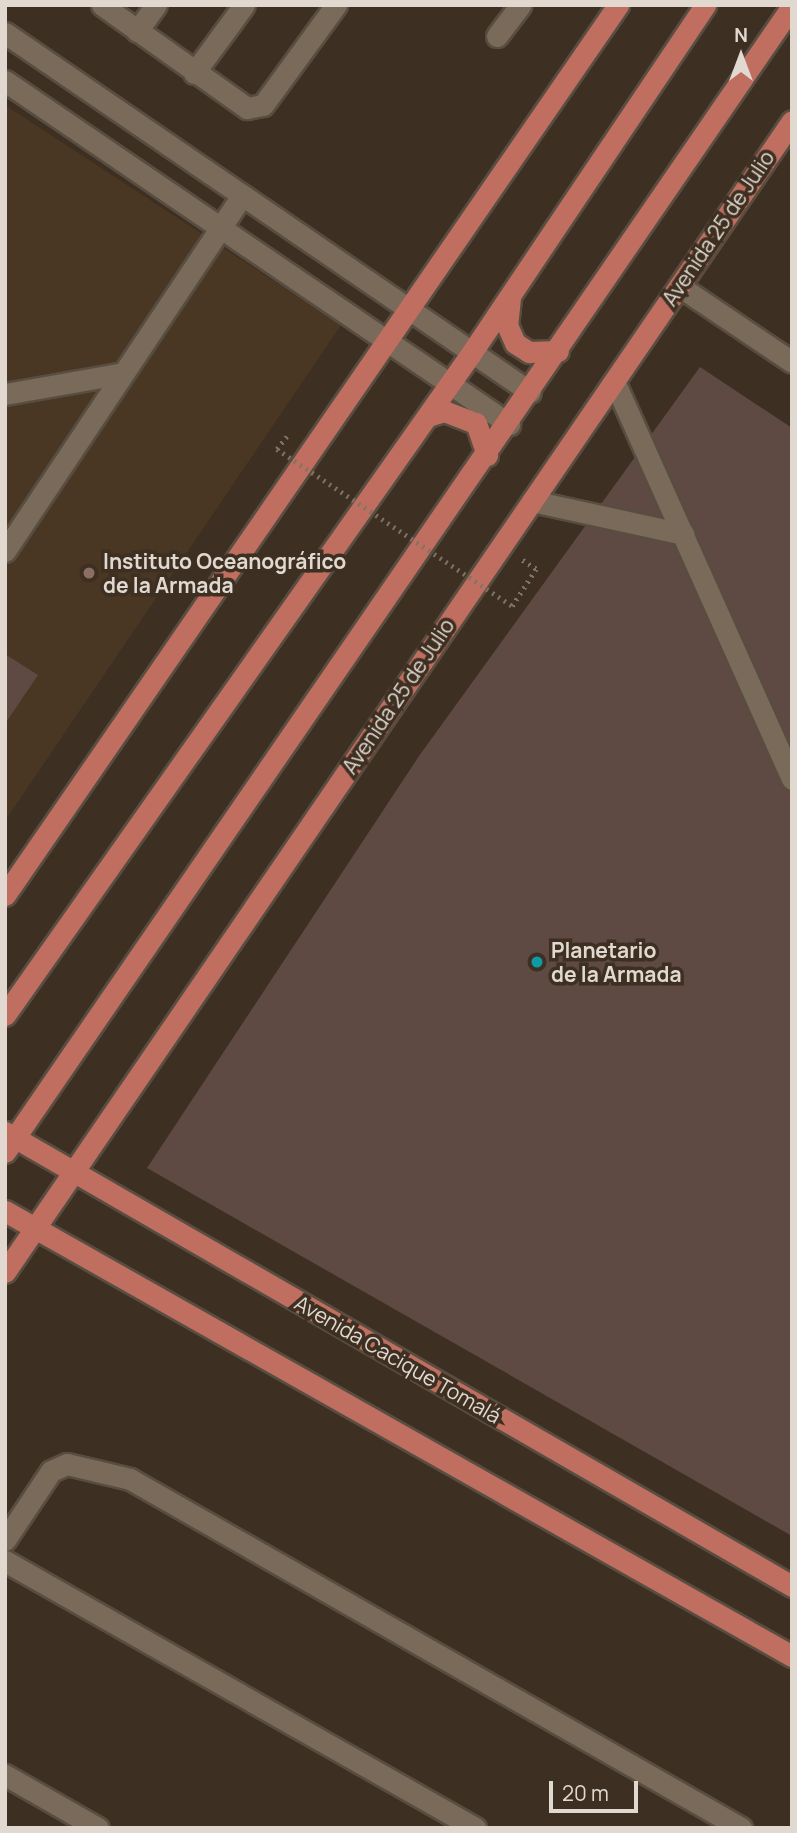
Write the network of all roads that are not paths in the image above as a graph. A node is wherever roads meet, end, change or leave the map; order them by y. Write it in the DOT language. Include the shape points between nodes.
graph roads {
  1 [pos="102,5"];
  2 [pos="156,5"];
  3 [pos="244,5"];
  4 [pos="337,5"];
  5 [pos="520,5"];
  6 [pos="618,5"];
  7 [pos="705,5"];
  8 [pos="792,6"];
  9 [pos="137,31"];
  10 [pos="5,33"];
  11 [pos="497,36"];
  12 [pos="194,74"];
  13 [pos="5,81"];
  14 [pos="792,121"];
  15 [pos="242,197"];
  16 [pos="220,225"];
  17 [pos="679,286"];
  18 [pos="510,296"];
  19 [pos="409,313"];
  20 [pos="391,340"];
  21 [pos="558,351"];
  22 [pos="470,355"];
  23 [pos="792,362"];
  24 [pos="119,374"];
  25 [pos="614,381"];
  26 [pos="451,383"];
  27 [pos="530,392"];
  28 [pos="5,394"];
  29 [pos="428,416"];
  30 [pos="509,424"];
  31 [pos="487,455"];
  32 [pos="532,501"];
  33 [pos="683,534"];
  34 [pos="5,551"];
  35 [pos="792,779"];
  36 [pos="5,895"];
  37 [pos="5,1015"];
  38 [pos="9,1141"];
  39 [pos="73,1171"];
  40 [pos="5,1211"];
  41 [pos="34,1229"];
  42 [pos="5,1272"];
  43 [pos="5,1539"];
  44 [pos="5,1561"];
  45 [pos="792,1586"];
  46 [pos="792,1656"];
  47 [pos="5,1775"];
  48 [pos="98,1828"];
  49 [pos="475,1828"];
  50 [pos="741,1828"];
  1 -- 9 [label="street"];
  2 -- 9 [label="street"];
  3 -- 12 [label="street"];
  4 -- 12 [label="street" via="262,105 237,105"];
  5 -- 11 [label="street"];
  6 -- 19 [label="main road"];
  7 -- 18 [label="main road"];
  8 -- 21 [label="main road"];
  9 -- 12 [label="street"];
  10 -- 15 [label="street"];
  13 -- 16 [label="street"];
  14 -- 17 [label="main road, Avenida 25 de Julio"];
  15 -- 16 [label="street"];
  15 -- 19 [label="street"];
  16 -- 20 [label="street"];
  16 -- 24 [label="street"];
  17 -- 23 [label="street"];
  17 -- 25 [label="main road, Avenida 25 de Julio"];
  18 -- 21 [label="main road" via="507,326 515,343 529,352"];
  18 -- 22 [label="main road"];
  19 -- 20 [label="main road"];
  19 -- 22 [label="street"];
  20 -- 26 [label="street"];
  20 -- 36 [label="main road"];
  21 -- 27 [label="main road"];
  22 -- 26 [label="main road"];
  22 -- 27 [label="street"];
  24 -- 28 [label="street"];
  24 -- 34 [label="street"];
  25 -- 32 [label="main road, Avenida 25 de Julio"];
  25 -- 33 [label="street"];
  26 -- 29 [label="main road"];
  26 -- 30 [label="street"];
  27 -- 30 [label="main road"];
  29 -- 31 [label="main road" via="444,411 469,418 485,438"];
  29 -- 37 [label="main road"];
  30 -- 31 [label="main road"];
  31 -- 38 [label="main road"];
  32 -- 33 [label="street"];
  32 -- 39 [label="main road, Avenida 25 de Julio"];
  33 -- 35 [label="street"];
  38 -- 39 [label="main road, Avenida Cacique Tomalá"];
  39 -- 41 [label="main road, Avenida 25 de Julio"];
  39 -- 45 [label="main road, Avenida Cacique Tomalá"];
  40 -- 41 [label="main road"];
  41 -- 42 [label="main road, Avenida 25 de Julio"];
  41 -- 46 [label="main road"];
  43 -- 50 [label="street" via="51,1471 67,1464 130,1479"];
  44 -- 49 [label="street"];
  47 -- 48 [label="street"];
}
